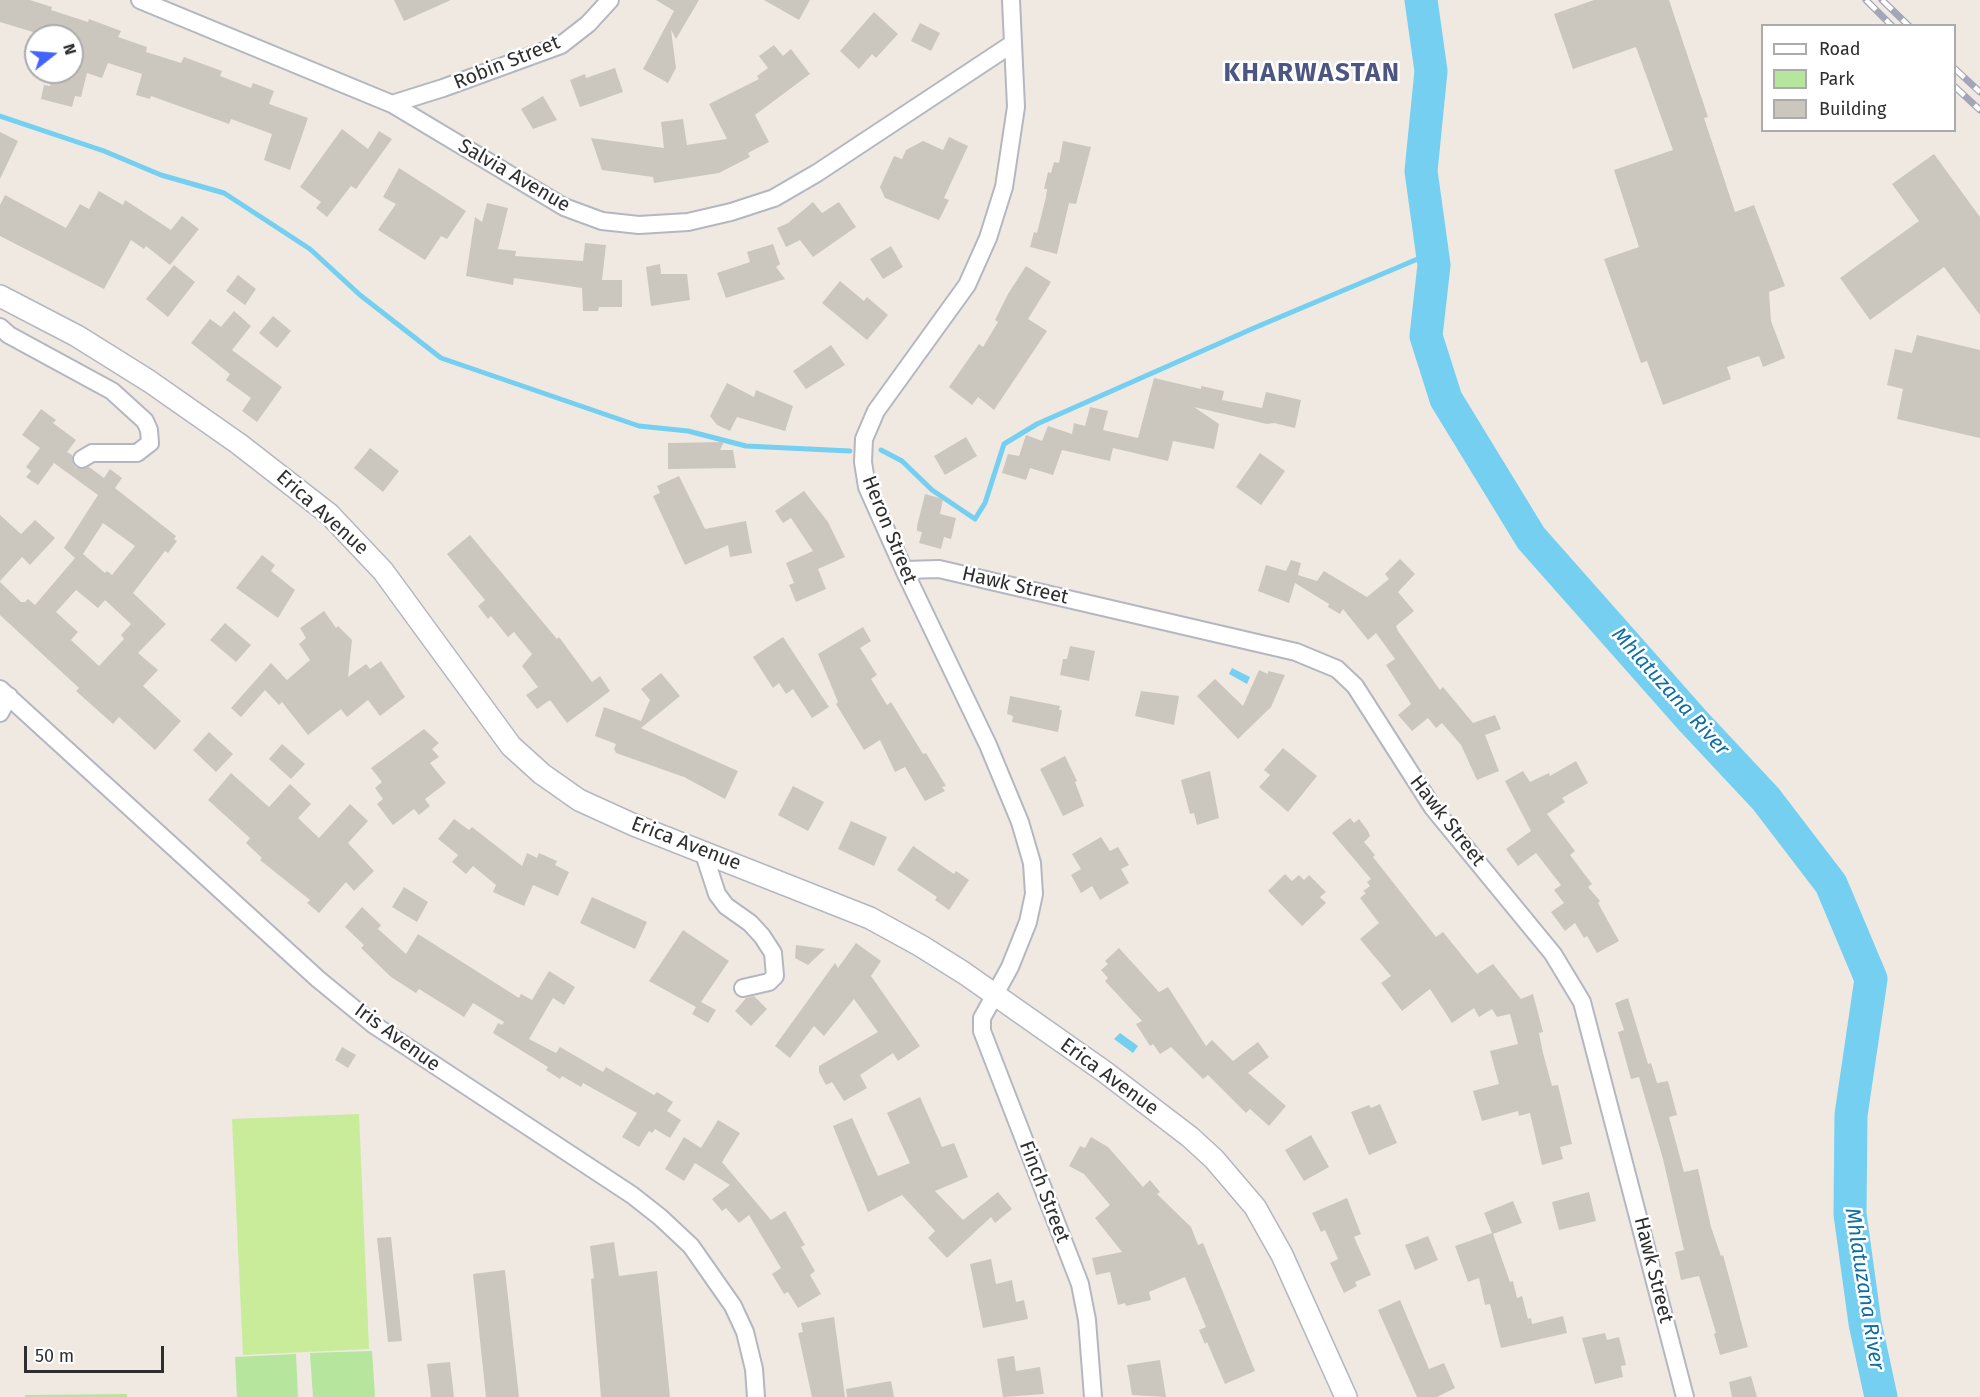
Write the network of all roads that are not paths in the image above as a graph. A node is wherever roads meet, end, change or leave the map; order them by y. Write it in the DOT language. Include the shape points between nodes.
graph roads {
  1 [pos="140,0"];
  2 [pos="610,0"];
  3 [pos="1011,0"];
  4 [pos="1012,44"];
  5 [pos="392,104"];
  6 [pos="0,296"];
  7 [pos="0,327"];
  8 [pos="82,459"];
  9 [pos="904,570"];
  10 [pos="4,692"];
  11 [pos="0,713"];
  12 [pos="703,851"];
  13 [pos="743,988"];
  14 [pos="995,995"];
  15 [pos="756,1397"];
  16 [pos="1093,1397"];
  17 [pos="1346,1397"];
  18 [pos="1685,1397"];
  1 -- 5 [label="street, Salvia Avenue"];
  2 -- 5 [label="street, Robin Street" via="561,45"];
  3 -- 4 [label="street, Heron Street"];
  4 -- 5 [label="street, Salvia Avenue" via="774,198 688,222 611,222 564,207"];
  4 -- 9 [label="street, Heron Street" via="1014,135 1004,187 988,238 967,285 876,411 864,439 867,487"];
  6 -- 12 [label="street, Erica Avenue" via="77,336 149,381 329,514 383,571 511,746 542,774 579,800"];
  7 -- 8 [label="street" via="112,391 145,422 150,442 137,453 93,453"];
  9 -- 14 [label="street, Heron Street" via="988,745 1020,822 1032,863 1034,894 1028,922"];
  9 -- 18 [label="street, Hawk Street" via="939,569 1296,652 1337,669 1355,686 1433,808 1553,954 1582,1002"];
  10 -- 11 [label="street"];
  10 -- 15 [label="street, Iris Avenue" via="318,979 374,1025 632,1195 668,1224 691,1246 733,1306 745,1332"];
  12 -- 13 [label="street" via="717,894 750,923 773,953 775,976 769,982"];
  12 -- 14 [label="street, Erica Avenue" via="870,918"];
  14 -- 16 [label="street, Finch Street" via="982,1018 982,1031 1080,1284"];
  14 -- 17 [label="street, Erica Avenue" via="1105,1072 1214,1159 1255,1207 1282,1255"];
}
